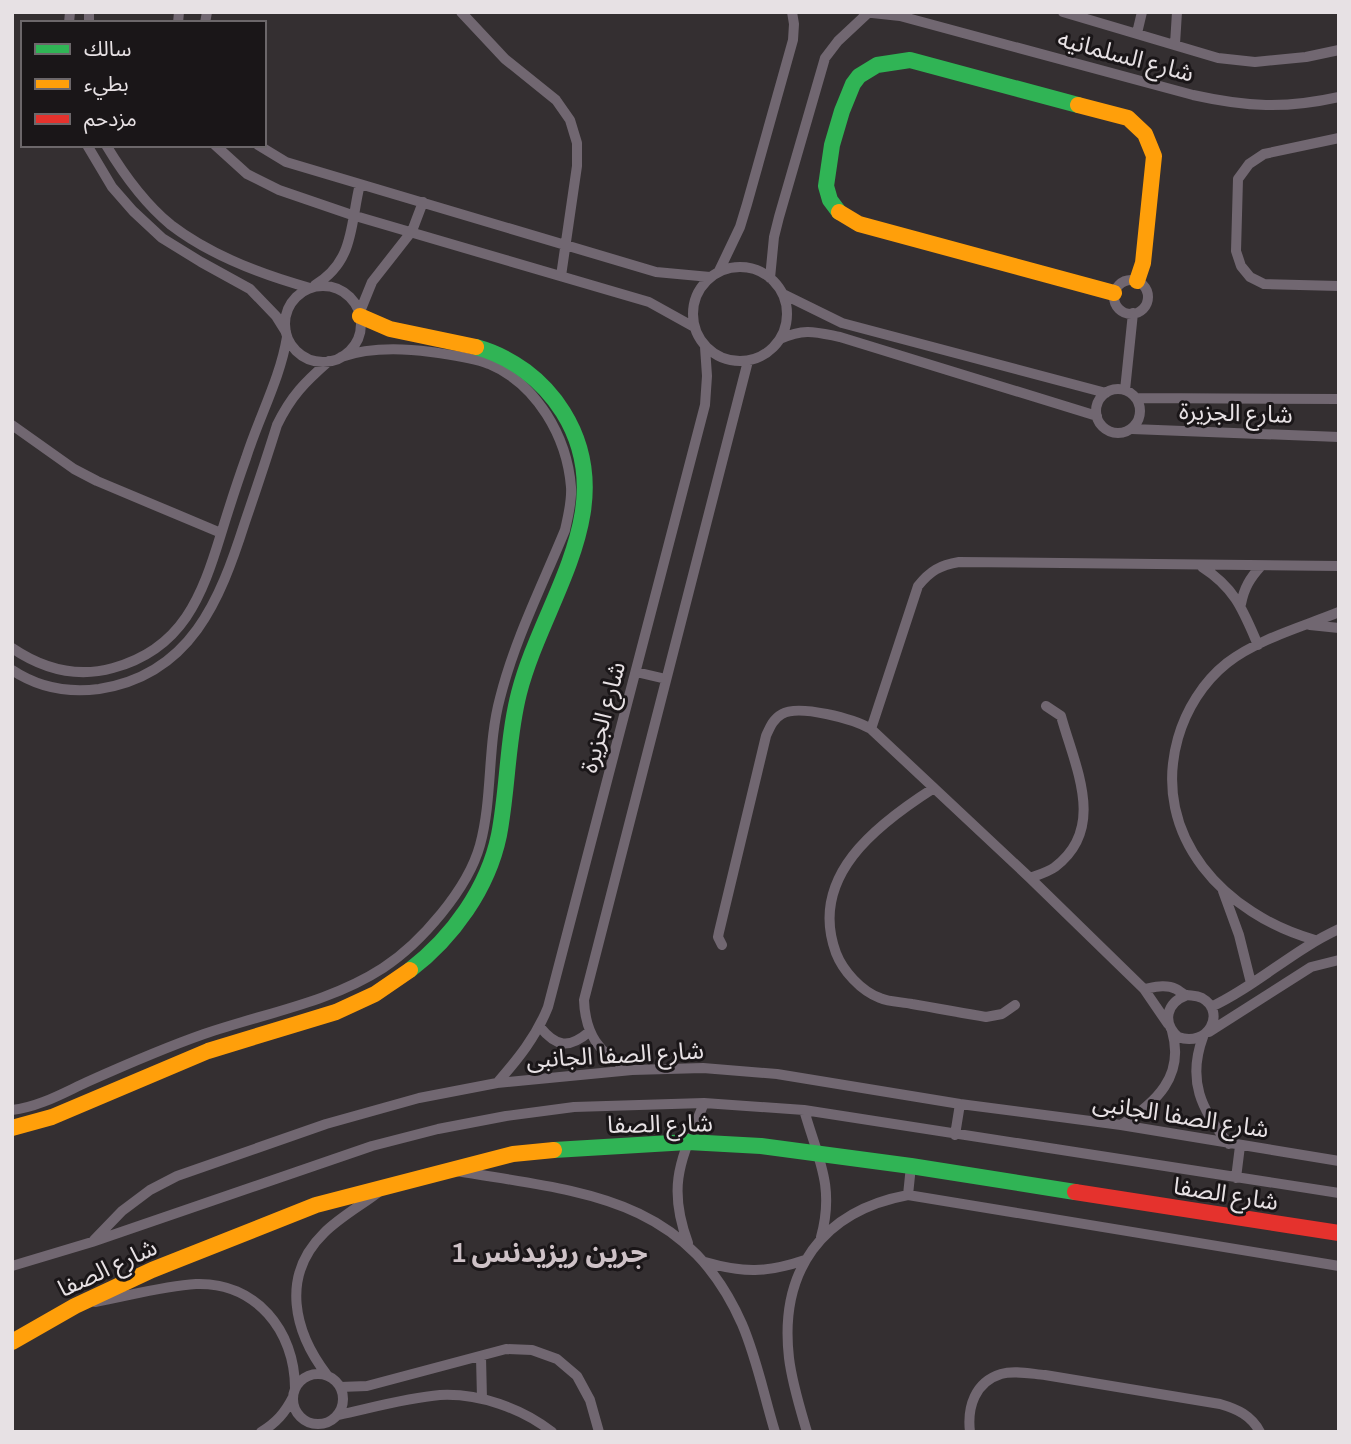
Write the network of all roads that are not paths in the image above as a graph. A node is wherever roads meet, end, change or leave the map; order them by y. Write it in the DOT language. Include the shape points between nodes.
graph roads {
  1 [pos="461,12"];
  2 [pos="792,12"];
  3 [pos="867,12"];
  4 [pos="1063,12"];
  5 [pos="1142,12"];
  6 [pos="1177,12"];
  7 [pos="1137,33"];
  8 [pos="1175,44"];
  9 [pos="1339,50"];
  10 [pos="1339,97"];
  11 [pos="1339,138"];
  12 [pos="88,147"];
  13 [pos="107,147"];
  14 [pos="217,147"];
  15 [pos="261,147"];
  16 [pos="360,184"];
  17 [pos="423,202"];
  18 [pos="352,215"];
  19 [pos="412,231"];
  20 [pos="566,247"];
  21 [pos="714,274"];
  22 [pos="561,276"];
  23 [pos="770,278"];
  24 [pos="1137,281"];
  25 [pos="1339,286"];
  26 [pos="311,287"];
  27 [pos="1114,293"];
  28 [pos="783,294"];
  29 [pos="1133,313"];
  30 [pos="360,315"];
  31 [pos="694,327"];
  32 [pos="286,334"];
  33 [pos="780,339"];
  34 [pos="705,347"];
  35 [pos="341,357"];
  36 [pos="748,361"];
  37 [pos="330,362"];
  38 [pos="1125,390"];
  39 [pos="1106,393"];
  40 [pos="1136,398"];
  41 [pos="1339,399"];
  42 [pos="1097,415"];
  43 [pos="12,425"];
  44 [pos="1132,429"];
  45 [pos="1339,437"];
  46 [pos="221,533"];
  47 [pos="1200,566"];
  48 [pos="1261,566"];
  49 [pos="1339,566"];
  50 [pos="1241,604"];
  51 [pos="1339,612"];
  52 [pos="1307,625"];
  53 [pos="1339,628"];
  54 [pos="1258,645"];
  55 [pos="12,648"];
  56 [pos="145,655"];
  57 [pos="154,669"];
  58 [pos="12,670"];
  59 [pos="636,672"];
  60 [pos="666,679"];
  61 [pos="1046,706"];
  62 [pos="871,729"];
  63 [pos="934,789"];
  64 [pos="486,804"];
  65 [pos="504,806"];
  66 [pos="1030,878"];
  67 [pos="1222,888"];
  68 [pos="458,891"];
  69 [pos="472,900"];
  70 [pos="1339,929"];
  71 [pos="1315,940"];
  72 [pos="722,945"];
  73 [pos="1339,960"];
  74 [pos="1251,983"];
  75 [pos="1144,989"];
  76 [pos="1186,995"];
  77 [pos="1015,1005"];
  78 [pos="1211,1007"];
  79 [pos="540,1027"];
  80 [pos="1170,1028"];
  81 [pos="589,1032"];
  82 [pos="1205,1035"];
  83 [pos="632,1070"];
  84 [pos="1172,1073"];
  85 [pos="1195,1078"];
  86 [pos="497,1083"];
  87 [pos="704,1103"];
  88 [pos="960,1104"];
  89 [pos="12,1110"];
  90 [pos="804,1110"];
  91 [pos="1121,1125"];
  92 [pos="12,1128"];
  93 [pos="955,1135"];
  94 [pos="688,1142"];
  95 [pos="1234,1145"];
  96 [pos="817,1152"];
  97 [pos="1339,1161"];
  98 [pos="911,1166"];
  99 [pos="448,1169"];
  100 [pos="1236,1178"];
  101 [pos="387,1186"];
  102 [pos="1339,1193"];
  103 [pos="908,1195"];
  104 [pos="1339,1233"];
  105 [pos="820,1240"];
  106 [pos="92,1242"];
  107 [pos="688,1243"];
  108 [pos="805,1260"];
  109 [pos="705,1262"];
  110 [pos="12,1266"];
  111 [pos="1339,1266"];
  112 [pos="75,1306"];
  113 [pos="12,1342"];
  114 [pos="481,1357"];
  115 [pos="327,1375"];
  116 [pos="340,1387"];
  117 [pos="294,1392"];
  118 [pos="482,1399"];
  119 [pos="338,1415"];
  120 [pos="323,1426"];
  121 [pos="597,1428"];
  122 [pos="261,1432"];
  123 [pos="305,1432"];
  124 [pos="552,1432"];
  125 [pos="585,1432"];
  126 [pos="775,1432"];
  127 [pos="807,1432"];
  128 [pos="970,1432"];
  129 [pos="1259,1432"];
  1 -- 20 [label="street" via="505,59 556,100 570,120 577,142 577,166"];
  2 -- 21 [label="street" via="793,40 747,204 731,250"];
  3 -- 10 [label="street, شارع السلمانيه" via="900,16 1235,104 1278,106"];
  3 -- 23 [label="street" via="825,58 774,237"];
  4 -- 7 [label="street, شارع السلمانيه"];
  5 -- 7 [label="street"];
  6 -- 8 [label="street"];
  7 -- 8 [label="street, شارع السلمانيه"];
  8 -- 9 [label="street, شارع السلمانيه" via="1217,58 1255,62"];
  11 -- 25 [label="street" via="1264,153 1249,164 1238,179 1236,251 1250,277 1264,284"];
  12 -- 32 [label="street" via="133,211 162,238 250,289"];
  13 -- 26 [label="street" via="137,190 194,240 270,275"];
  14 -- 18 [label="street" via="247,174"];
  15 -- 16 [label="street" via="286,162"];
  16 -- 17 [label="street"];
  16 -- 18 [label="street"];
  17 -- 19 [label="street"];
  17 -- 20 [label="street"];
  18 -- 19 [label="street"];
  18 -- 26 [label="street" via="347,250 339,265"];
  19 -- 22 [label="street"];
  19 -- 30 [label="street" via="372,282"];
  20 -- 21 [label="street" via="656,272"];
  20 -- 22 [label="street"];
  21 -- 23 [label="street" via="745,267"];
  21 -- 31 [label="street" via="695,300"];
  22 -- 31 [label="street" via="649,302"];
  23 -- 28 [label="street"];
  24 -- 27 [label="street" via="1122,282"];
  24 -- 27 [label="street" via="1143,263 1154,156 1145,134 1128,118 910,60 892,60 859,76 848,91 827,168 825,186 831,203 843,216"];
  24 -- 29 [label="street" via="1147,295 1144,307"];
  26 -- 30 [label="street" via="323,285 342,291"];
  26 -- 32 [label="street" via="289,305"];
  27 -- 29 [label="street" via="1119,308"];
  28 -- 33 [label="street" via="786,325"];
  28 -- 39 [label="street" via="842,323"];
  29 -- 38 [label="street"];
  30 -- 35 [label="street" via="358,339"];
  30 -- 65 [label="street" via="387,329 483,347 510,359 548,391 568,419 581,450 586,491 583,528 520,689"];
  31 -- 34 [label="street"];
  32 -- 37 [label="street" via="308,359"];
  32 -- 46 [label="street" via="278,374"];
  33 -- 36 [label="street" via="772,350"];
  33 -- 42 [label="street" via="810,331 840,337"];
  34 -- 36 [label="street" via="732,361"];
  34 -- 59 [label="street, شارع الجزيرة" via="705,405"];
  35 -- 37 [label="street"];
  35 -- 64 [label="street" via="396,349 488,364 518,383 542,409 557,431 567,460 571,489 565,530 511,658 499,701"];
  36 -- 60 [label="street"];
  37 -- 57 [label="street" via="302,385 277,425 225,581 205,621 182,648"];
  38 -- 39 [label="street"];
  38 -- 40 [label="street"];
  39 -- 42 [label="street" via="1098,403"];
  40 -- 41 [label="street, شارع الجزيرة"];
  40 -- 44 [label="street" via="1141,411"];
  42 -- 44 [label="street" via="1108,431"];
  43 -- 46 [label="street" via="85,475"];
  44 -- 45 [label="street, شارع الجزيرة"];
  46 -- 56 [label="street" via="209,574 190,612 170,637"];
  47 -- 48 [label="street"];
  47 -- 50 [label="street" via="1223,582"];
  47 -- 62 [label="street" via="942,565 918,586"];
  48 -- 49 [label="street"];
  48 -- 50 [label="street" via="1247,583"];
  50 -- 54 [label="street"];
  51 -- 52 [label="street"];
  52 -- 53 [label="street"];
  52 -- 54 [label="street"];
  54 -- 67 [label="street" via="1227,663 1201,690 1183,721 1173,756 1172,793 1181,828 1198,861"];
  55 -- 56 [label="street" via="34,662 65,671 104,670"];
  56 -- 57 [label="street"];
  57 -- 58 [label="street" via="133,680 84,691 35,683"];
  59 -- 60 [label="street"];
  59 -- 79 [label="street, شارع الجزيرة"];
  60 -- 81 [label="street" via="587,982 584,1000"];
  61 -- 66 [label="street" via="1061,716 1086,803 1083,829 1072,851 1053,868"];
  62 -- 63 [label="street"];
  62 -- 72 [label="street" via="797,710 783,713 772,723 719,932"];
  63 -- 66 [label="street"];
  63 -- 77 [label="street" via="879,828 836,880 828,907 830,935 839,961 856,983 880,998 986,1017"];
  64 -- 65 [label="street"];
  64 -- 68 [label="street" via="480,845"];
  65 -- 69 [label="street" via="497,850"];
  66 -- 75 [label="street"];
  67 -- 71 [label="street" via="1255,916"];
  67 -- 74 [label="street"];
  68 -- 69 [label="street"];
  68 -- 89 [label="street" via="409,948 347,989 203,1034 47,1101"];
  69 -- 92 [label="street" via="421,961 355,1004 209,1051 54,1117"];
  70 -- 71 [label="street"];
  71 -- 74 [label="street"];
  73 -- 82 [label="street" via="1311,967"];
  74 -- 78 [label="street"];
  75 -- 76 [label="street" via="1173,988"];
  75 -- 80 [label="street"];
  76 -- 78 [label="street" via="1200,997"];
  76 -- 80 [label="street" via="1171,1005 1167,1015"];
  78 -- 82 [label="street" via="1212,1026"];
  79 -- 81 [label="street" via="549,1039 563,1044 578,1042"];
  79 -- 86 [label="street, شارع الجزيرة"];
  80 -- 82 [label="street" via="1186,1040"];
  80 -- 84 [label="street" via="1176,1046"];
  81 -- 83 [label="street" via="614,1062"];
  82 -- 85 [label="street"];
  83 -- 86 [label="street, شارع الصفا الجانبى"];
  83 -- 88 [label="street, شارع الصفا الجانبى" via="777,1074"];
  84 -- 85 [label="street"];
  84 -- 91 [label="street" via="1158,1095"];
  85 -- 95 [label="street" via="1213,1125"];
  86 -- 106 [label="street, شارع الصفا الجانبى" via="419,1098 326,1124 177,1176 150,1190"];
  87 -- 90 [label="street, شارع الصفا"];
  87 -- 94 [label="street"];
  87 -- 106 [label="street, شارع الصفا" via="574,1107 438,1129 359,1151"];
  88 -- 91 [label="street, شارع الصفا الجانبى"];
  88 -- 93 [label="street"];
  90 -- 93 [label="street, شارع الصفا"];
  90 -- 96 [label="street"];
  91 -- 95 [label="street, شارع الصفا الجانبى"];
  93 -- 100 [label="street, شارع الصفا"];
  94 -- 96 [label="street, شارع الصفا"];
  94 -- 99 [label="street, شارع الصفا" via="513,1154"];
  94 -- 107 [label="street" via="676,1193"];
  95 -- 97 [label="street, شارع الصفا الجانبى"];
  95 -- 100 [label="street"];
  96 -- 98 [label="street, شارع الصفا"];
  96 -- 105 [label="street" via="828,1196"];
  98 -- 103 [label="street"];
  98 -- 104 [label="street, شارع الصفا"];
  99 -- 101 [label="street, شارع الصفا"];
  99 -- 107 [label="street" via="593,1196 627,1207"];
  100 -- 102 [label="street, شارع الصفا"];
  101 -- 112 [label="street, شارع الصفا" via="316,1205"];
  101 -- 115 [label="street" via="324,1233 299,1272 298,1318 309,1348"];
  103 -- 105 [label="street" via="850,1214"];
  103 -- 111 [label="street"];
  105 -- 108 [label="street"];
  106 -- 110 [label="street, شارع الصفا"];
  107 -- 109 [label="street"];
  108 -- 109 [label="street" via="755,1271"];
  108 -- 127 [label="street" via="788,1324 789,1358"];
  109 -- 126 [label="street" via="742,1324"];
  112 -- 113 [label="street, شارع الصفا"];
  112 -- 117 [label="street" via="196,1284 243,1295 264,1308 280,1326 295,1371"];
  114 -- 116 [label="street" via="367,1386"];
  114 -- 118 [label="street"];
  114 -- 121 [label="street" via="506,1349 532,1350 556,1359 577,1376 590,1400"];
  115 -- 116 [label="street"];
  115 -- 117 [label="street" via="309,1376"];
  116 -- 119 [label="street" via="343,1396"];
  117 -- 120 [label="street" via="298,1415"];
  117 -- 122 [label="street" via="286,1411"];
  118 -- 119 [label="street" via="439,1395"];
  118 -- 124 [label="street" via="516,1410"];
  119 -- 120 [label="street"];
  120 -- 123 [label="street"];
  121 -- 125 [label="street"];
  128 -- 129 [label="street" via="969,1408 987,1380 1003,1373 1021,1373 1235,1408 1248,1416"];
}
